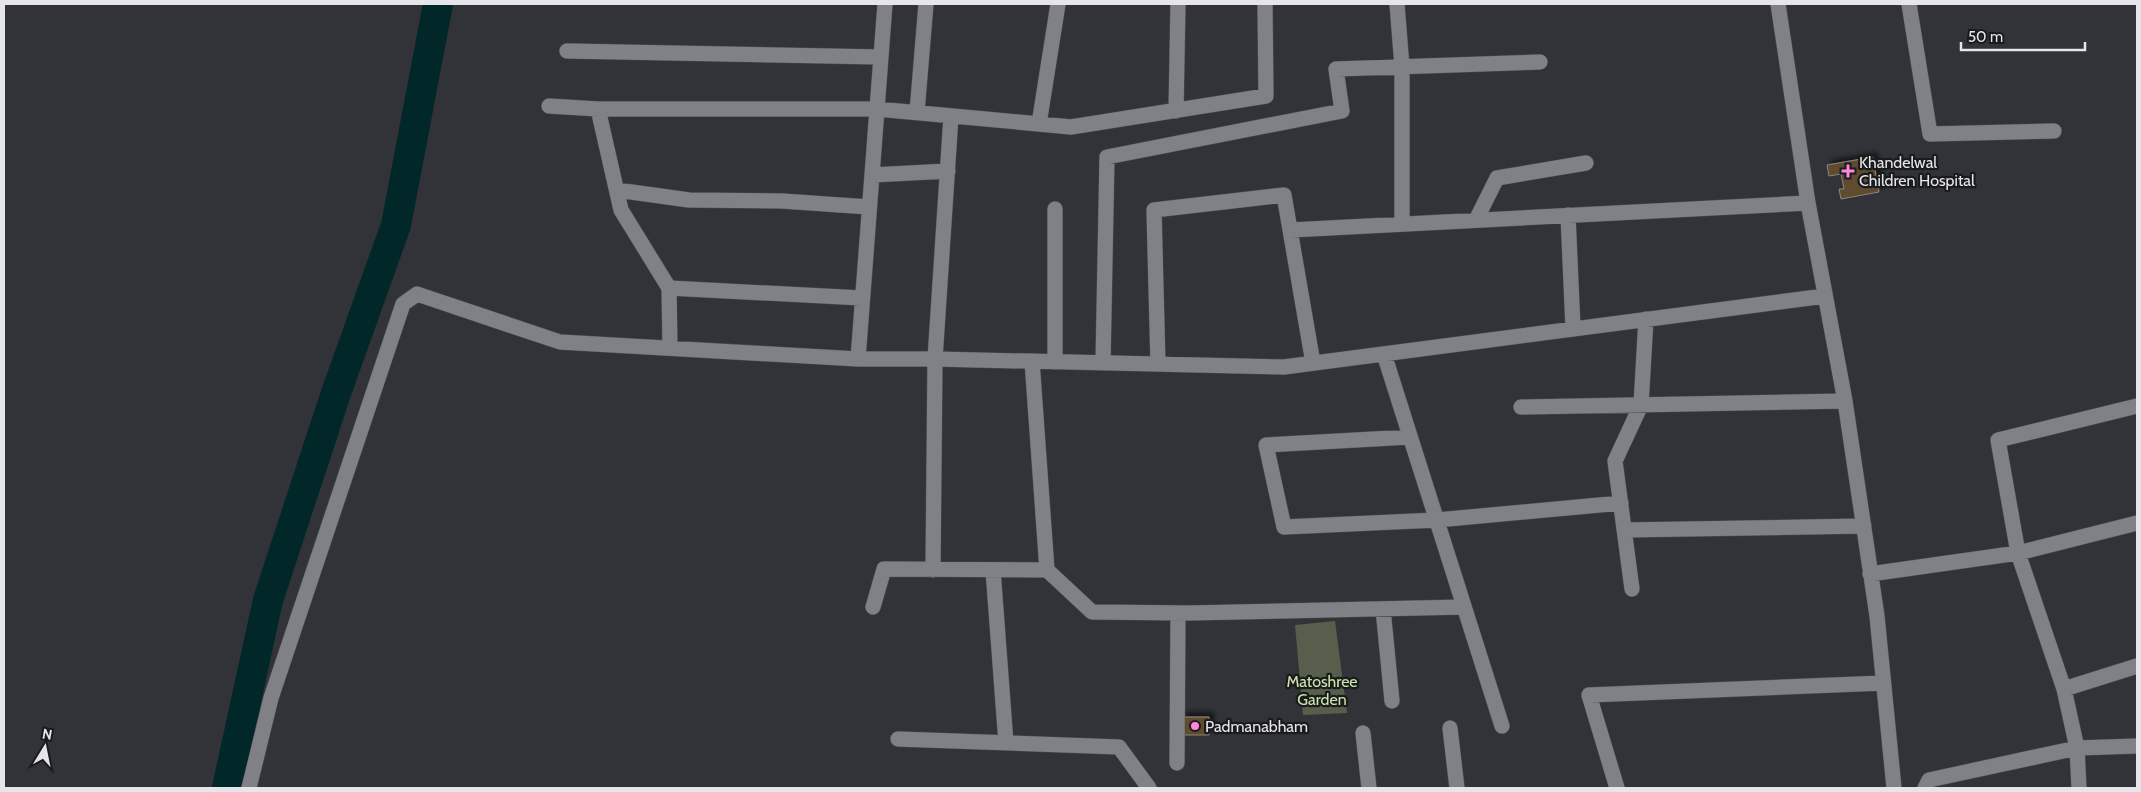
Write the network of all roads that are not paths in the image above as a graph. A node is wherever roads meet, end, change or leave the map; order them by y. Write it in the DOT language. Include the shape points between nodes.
graph roads {
  1 [pos="885,4"];
  2 [pos="926,4"];
  3 [pos="1058,4"];
  4 [pos="1178,4"];
  5 [pos="1265,4"];
  6 [pos="1397,4"];
  7 [pos="1778,4"];
  8 [pos="1909,4"];
  9 [pos="567,51"];
  10 [pos="880,57"];
  11 [pos="1540,62"];
  12 [pos="1402,67"];
  13 [pos="548,106"];
  14 [pos="598,109"];
  15 [pos="876,109"];
  16 [pos="1176,110"];
  17 [pos="917,112"];
  18 [pos="951,116"];
  19 [pos="1039,124"];
  20 [pos="2054,131"];
  21 [pos="1586,163"];
  22 [pos="948,171"];
  23 [pos="872,174"];
  24 [pos="617,190"];
  25 [pos="1808,203"];
  26 [pos="869,207"];
  27 [pos="1055,209"];
  28 [pos="1568,215"];
  29 [pos="1476,220"];
  30 [pos="1402,224"];
  31 [pos="1291,230"];
  32 [pos="669,288"];
  33 [pos="1826,296"];
  34 [pos="862,298"];
  35 [pos="1646,319"];
  36 [pos="1573,328"];
  37 [pos="670,348"];
  38 [pos="1384,354"];
  39 [pos="858,359"];
  40 [pos="935,359"];
  41 [pos="1032,361"];
  42 [pos="1055,362"];
  43 [pos="1103,363"];
  44 [pos="1313,363"];
  45 [pos="1158,364"];
  46 [pos="1845,401"];
  47 [pos="1641,404"];
  48 [pos="2137,406"];
  49 [pos="1521,407"];
  50 [pos="1410,437"];
  51 [pos="1621,503"];
  52 [pos="1437,520"];
  53 [pos="2137,523"];
  54 [pos="1864,526"];
  55 [pos="1624,530"];
  56 [pos="2018,553"];
  57 [pos="933,570"];
  58 [pos="993,570"];
  59 [pos="1047,570"];
  60 [pos="1870,574"];
  61 [pos="1632,589"];
  62 [pos="873,607"];
  63 [pos="1464,607"];
  64 [pos="1383,609"];
  65 [pos="1178,613"];
  66 [pos="2137,666"];
  67 [pos="1883,683"];
  68 [pos="2064,690"];
  69 [pos="1392,701"];
  70 [pos="1502,726"];
  71 [pos="1450,728"];
  72 [pos="1363,733"];
  73 [pos="898,739"];
  74 [pos="1006,743"];
  75 [pos="2137,746"];
  76 [pos="2077,748"];
  77 [pos="1176,763"];
  78 [pos="249,788"];
  79 [pos="1149,788"];
  80 [pos="1369,788"];
  81 [pos="1457,788"];
  82 [pos="1617,788"];
  83 [pos="1894,788"];
  84 [pos="1925,788"];
  85 [pos="2079,788"];
  1 -- 10 [label="street"];
  2 -- 17 [label="street"];
  3 -- 19 [label="street"];
  4 -- 16 [label="street"];
  5 -- 16 [label="street" via="1266,96"];
  6 -- 12 [label="street"];
  7 -- 25 [label="street"];
  8 -- 20 [label="street" via="1930,134"];
  9 -- 10 [label="street"];
  10 -- 15 [label="street"];
  11 -- 12 [label="street"];
  12 -- 30 [label="street"];
  12 -- 43 [label="street" via="1336,69 1342,111 1107,157"];
  13 -- 14 [label="street"];
  14 -- 15 [label="street"];
  14 -- 24 [label="street"];
  15 -- 17 [label="street"];
  15 -- 23 [label="street"];
  16 -- 19 [label="street" via="1071,127"];
  17 -- 18 [label="street"];
  18 -- 19 [label="street"];
  18 -- 22 [label="street"];
  21 -- 29 [label="street" via="1496,178"];
  22 -- 23 [label="street"];
  22 -- 40 [label="street"];
  23 -- 26 [label="street"];
  24 -- 26 [label="street" via="689,200 782,201"];
  24 -- 32 [label="street" via="621,210"];
  25 -- 28 [label="street"];
  25 -- 33 [label="street"];
  26 -- 34 [label="street"];
  27 -- 42 [label="street"];
  28 -- 29 [label="street"];
  28 -- 36 [label="street"];
  29 -- 30 [label="street"];
  30 -- 31 [label="street"];
  31 -- 44 [label="street"];
  31 -- 45 [label="street" via="1284,195 1154,210"];
  32 -- 34 [label="street"];
  32 -- 37 [label="street"];
  33 -- 35 [label="street"];
  33 -- 46 [label="street"];
  34 -- 39 [label="street"];
  35 -- 36 [label="street"];
  35 -- 47 [label="street"];
  36 -- 38 [label="street"];
  37 -- 39 [label="street"];
  37 -- 78 [label="street" via="560,342 417,294 403,304 272,698"];
  38 -- 44 [label="street"];
  38 -- 50 [label="street"];
  39 -- 40 [label="street"];
  40 -- 41 [label="street"];
  40 -- 57 [label="street"];
  41 -- 42 [label="street"];
  41 -- 59 [label="street"];
  42 -- 43 [label="street"];
  43 -- 45 [label="street"];
  44 -- 45 [label="street" via="1284,367"];
  46 -- 47 [label="street"];
  46 -- 54 [label="street"];
  47 -- 49 [label="street"];
  47 -- 51 [label="street" via="1615,460"];
  48 -- 56 [label="street" via="1998,440"];
  50 -- 52 [label="street"];
  50 -- 52 [label="street" via="1266,445 1284,527"];
  51 -- 52 [label="street"];
  51 -- 55 [label="street"];
  52 -- 63 [label="street"];
  53 -- 56 [label="street"];
  54 -- 55 [label="street"];
  54 -- 60 [label="street"];
  55 -- 61 [label="street"];
  56 -- 60 [label="street"];
  56 -- 68 [label="street"];
  57 -- 58 [label="street"];
  57 -- 62 [label="street" via="884,570"];
  58 -- 59 [label="street"];
  58 -- 74 [label="street"];
  59 -- 65 [label="street" via="1092,612"];
  60 -- 67 [label="street" via="1878,616"];
  63 -- 64 [label="street"];
  63 -- 70 [label="street"];
  64 -- 65 [label="street"];
  64 -- 69 [label="street"];
  65 -- 77 [label="street"];
  66 -- 68 [label="street"];
  67 -- 82 [label="street" via="1590,695"];
  67 -- 83 [label="street"];
  68 -- 76 [label="street"];
  71 -- 81 [label="street"];
  72 -- 80 [label="street"];
  73 -- 74 [label="street"];
  74 -- 79 [label="street" via="1119,747"];
  75 -- 76 [label="street"];
  76 -- 84 [label="street" via="1929,780"];
  76 -- 85 [label="street"];
}
